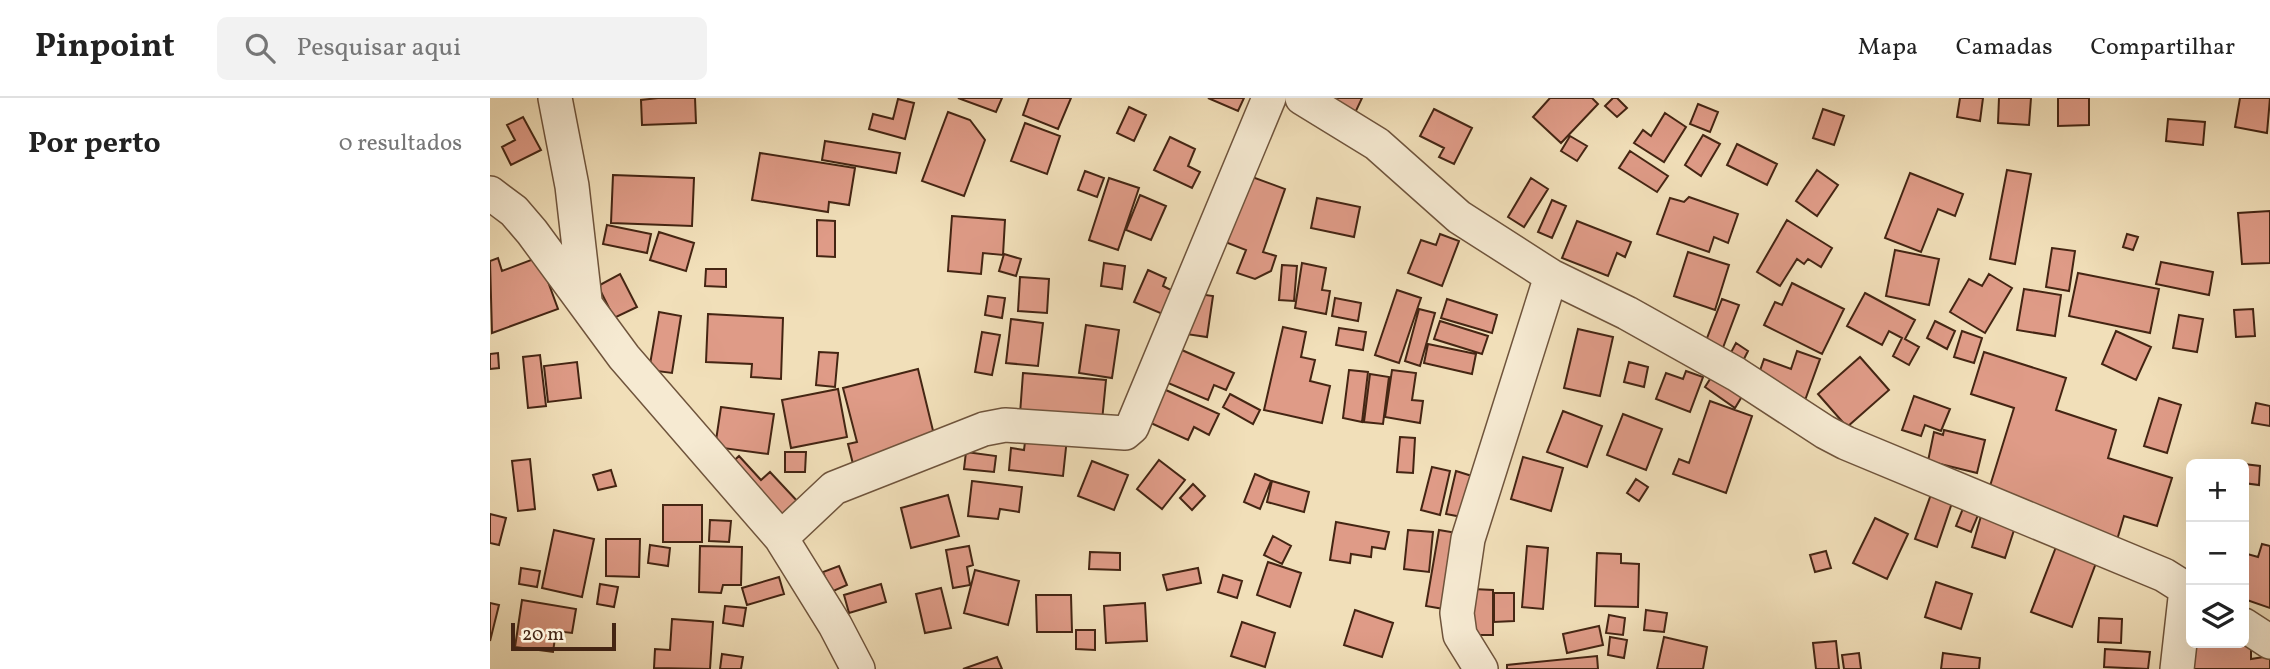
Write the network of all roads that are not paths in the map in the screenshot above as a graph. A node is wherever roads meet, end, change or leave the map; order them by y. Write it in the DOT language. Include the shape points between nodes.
graph roads {
  1 [pos="555,98"];
  2 [pos="1269,98"];
  3 [pos="1302,98"];
  4 [pos="490,193"];
  5 [pos="1551,276"];
  6 [pos="585,302"];
  7 [pos="781,538"];
  8 [pos="2186,589"];
  9 [pos="2186,610"];
  10 [pos="2249,628"];
  11 [pos="2270,642"];
  12 [pos="859,669"];
  13 [pos="1481,669"];
  14 [pos="2177,669"];
  1 -- 6 [label="street" via="572,186"];
  2 -- 7 [label="street" via="1132,427 1125,433 1005,425 984,429 834,488"];
  3 -- 5 [label="street" via="1377,144 1459,217"];
  4 -- 6 [label="street" via="533,232"];
  5 -- 8 [label="street" via="1736,374 1846,443 2164,575"];
  5 -- 13 [label="street" via="1468,539 1457,613 1460,635"];
  6 -- 7 [label="street" via="624,357"];
  7 -- 12 [label="street"];
  9 -- 14 [label="street"];
  10 -- 11 [label="street"];
}
